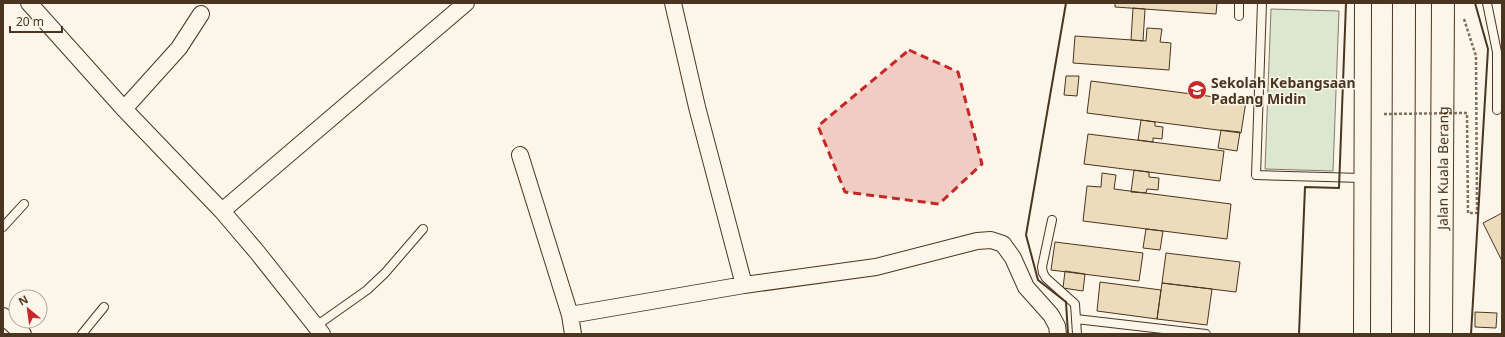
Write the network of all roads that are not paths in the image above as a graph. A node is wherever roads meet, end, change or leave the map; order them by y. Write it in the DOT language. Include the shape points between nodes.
graph roads {
  1 [pos="29,3"];
  2 [pos="466,3"];
  3 [pos="673,3"];
  4 [pos="1239,3"];
  5 [pos="1262,3"];
  6 [pos="1362,3"];
  7 [pos="1404,3"];
  8 [pos="1443,3"];
  9 [pos="1487,3"];
  10 [pos="201,14"];
  11 [pos="1239,16"];
  12 [pos="1500,52"];
  13 [pos="124,109"];
  14 [pos="1497,110"];
  15 [pos="520,155"];
  16 [pos="1362,178"];
  17 [pos="24,204"];
  18 [pos="222,211"];
  19 [pos="1052,220"];
  20 [pos="3,227"];
  21 [pos="423,229"];
  22 [pos="744,285"];
  23 [pos="104,307"];
  24 [pos="570,315"];
  25 [pos="3,316"];
  26 [pos="1076,319"];
  27 [pos="319,330"];
  28 [pos="23,334"];
  29 [pos="82,334"];
  30 [pos="573,334"];
  31 [pos="1058,334"];
  32 [pos="1077,334"];
  33 [pos="1206,334"];
  34 [pos="1362,334"];
  35 [pos="1403,334"];
  36 [pos="1441,334"];
  1 -- 13 [label="street"];
  2 -- 18 [label="street"];
  3 -- 22 [label="street" via="697,107"];
  4 -- 11 [label="lane"];
  5 -- 16 [label="lane" via="1256,175"];
  6 -- 16 [label="street"];
  7 -- 35 [label="highway"];
  8 -- 36 [label="highway, Jalan Kuala Berang"];
  9 -- 12 [label="lane"];
  10 -- 13 [label="street" via="179,48"];
  12 -- 14 [label="lane"];
  13 -- 18 [label="street"];
  15 -- 24 [label="street"];
  16 -- 34 [label="street"];
  17 -- 20 [label="lane"];
  18 -- 27 [label="street"];
  19 -- 26 [label="lane" via="1043,273 1075,304"];
  21 -- 27 [label="lane" via="385,273"];
  22 -- 24 [label="street"];
  22 -- 31 [label="street" via="876,267 977,240 991,240 1004,244 1026,287 1051,314"];
  23 -- 29 [label="lane"];
  24 -- 30 [label="street"];
  25 -- 28 [label="street"];
  26 -- 32 [label="lane"];
  26 -- 33 [label="lane"];
}
